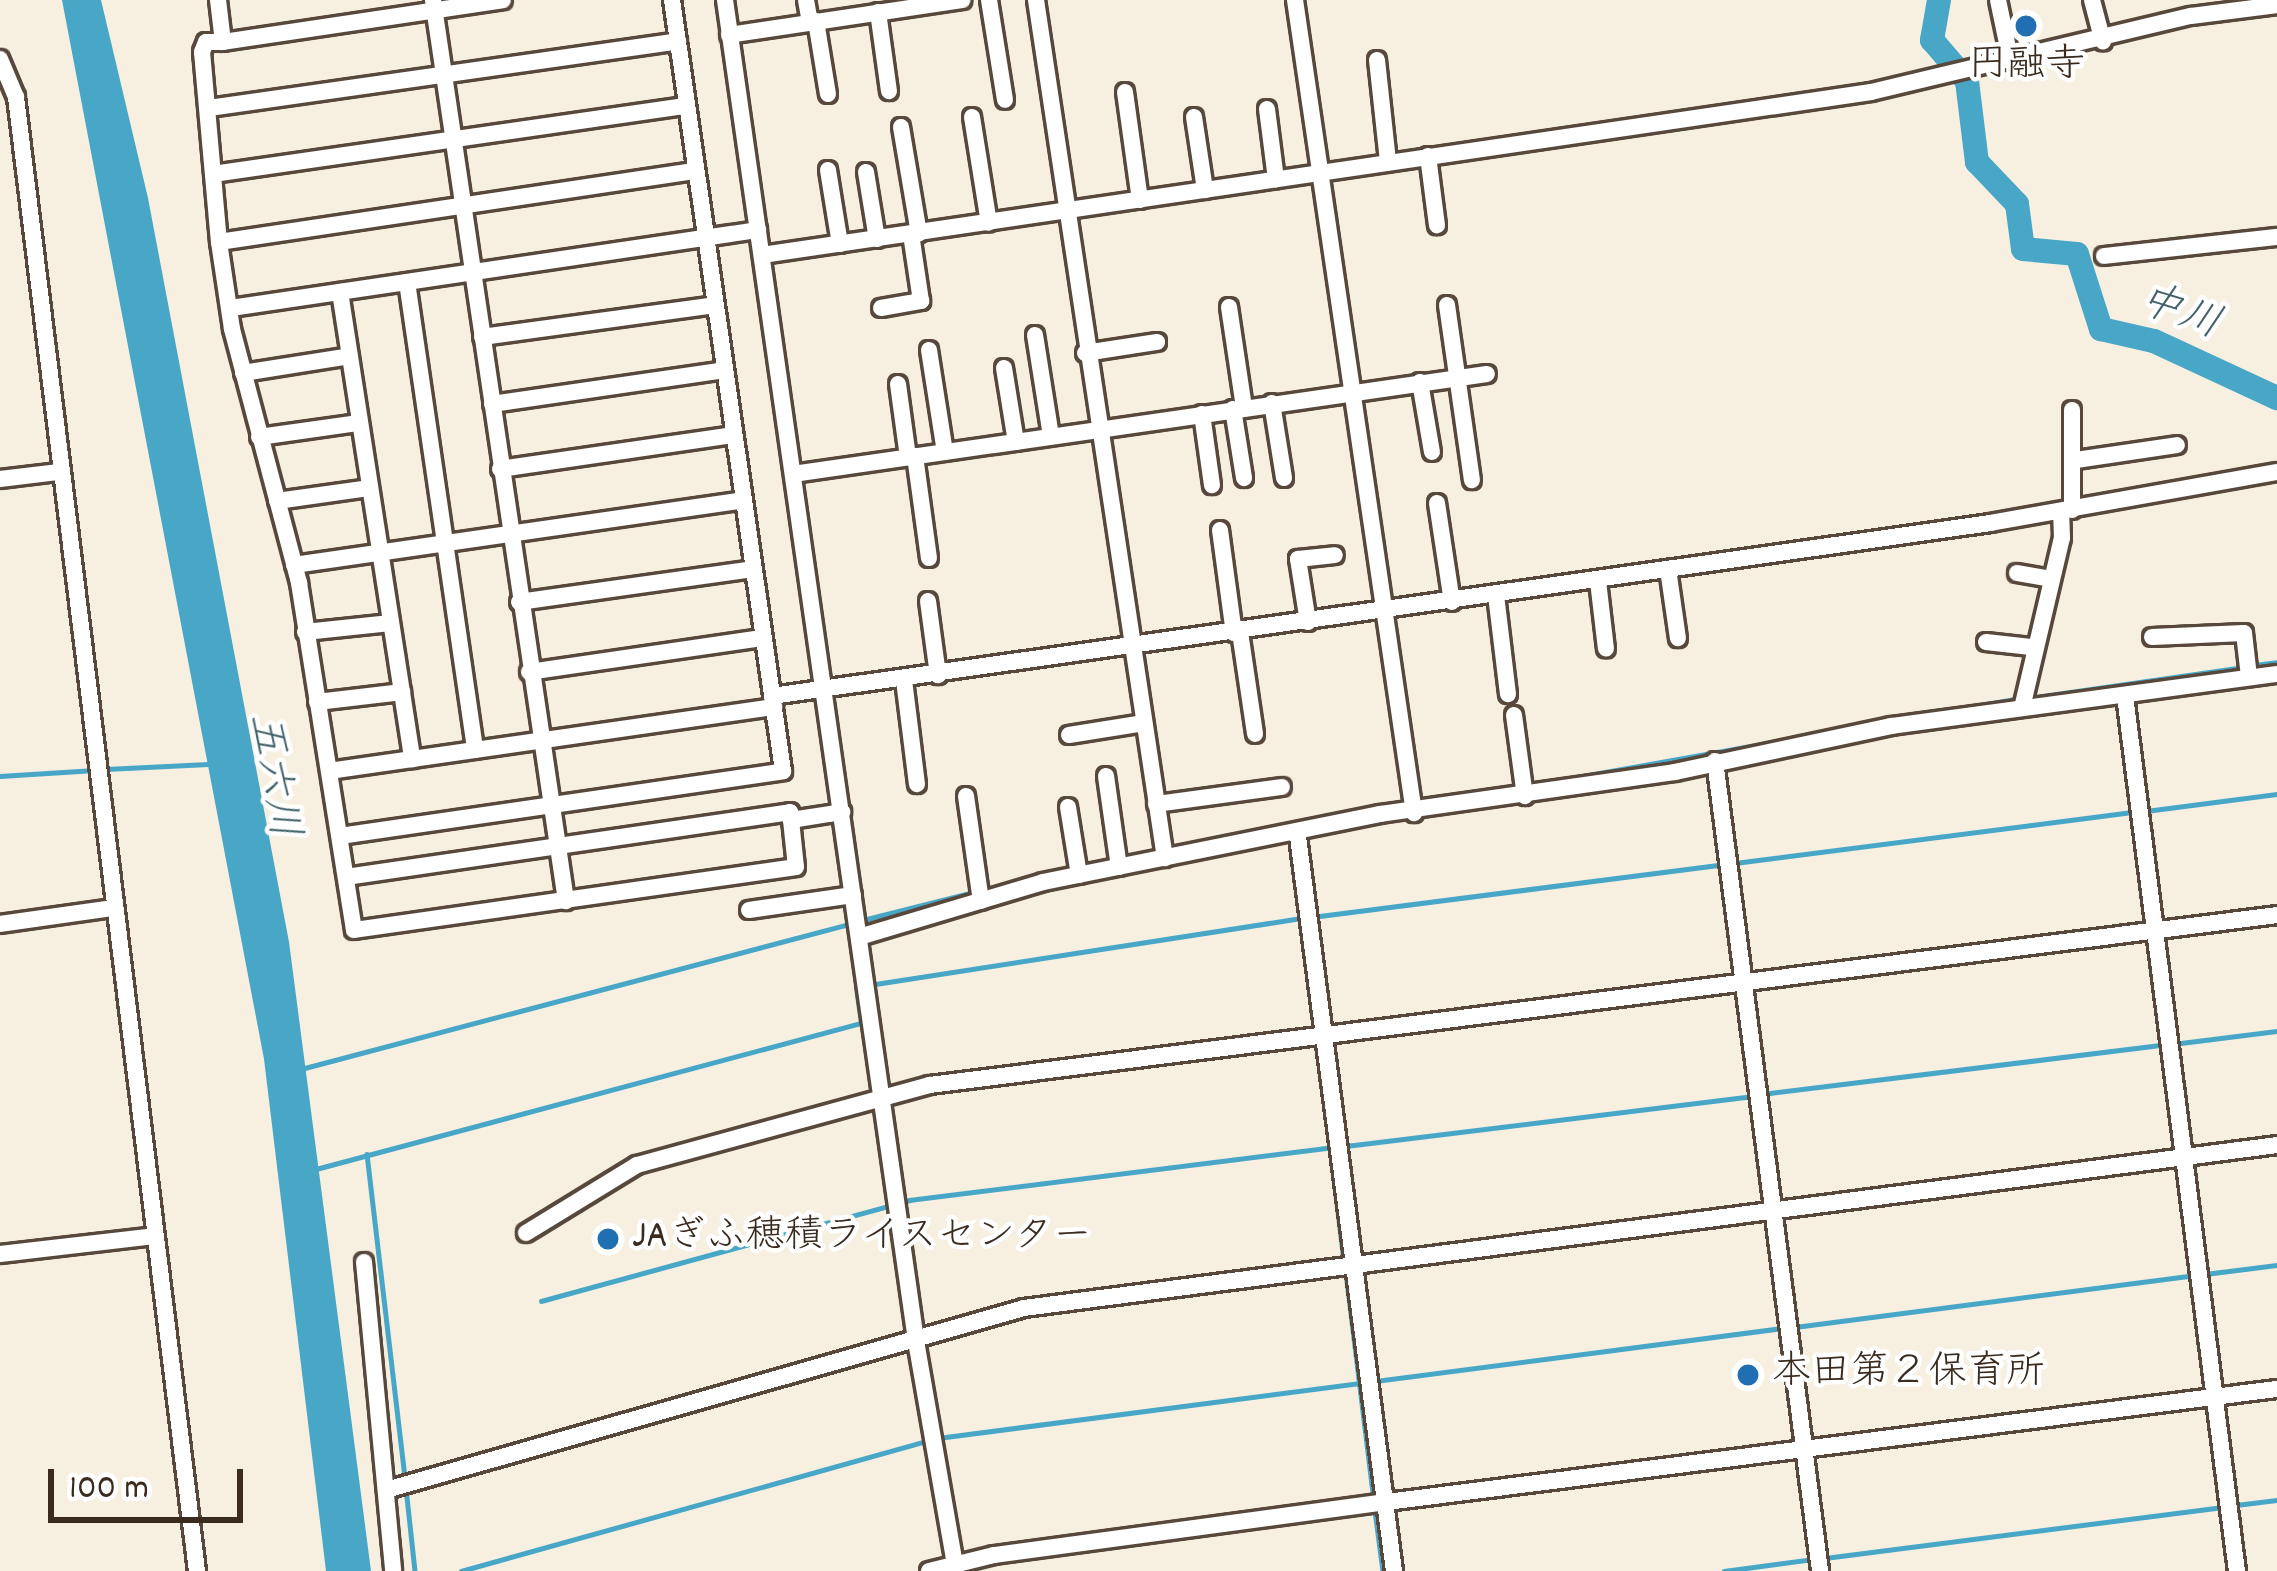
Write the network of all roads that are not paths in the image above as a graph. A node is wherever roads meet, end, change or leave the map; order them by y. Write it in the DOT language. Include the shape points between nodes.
graph roads {
  1 [pos="218,0"];
  2 [pos="503,0"];
  3 [pos="672,0"];
  4 [pos="725,0"];
  5 [pos="806,0"];
  6 [pos="962,0"];
  7 [pos="989,0"];
  8 [pos="1036,0"];
  9 [pos="1294,0"];
  10 [pos="1998,0"];
  11 [pos="2092,0"];
  12 [pos="433,5"];
  13 [pos="2277,5"];
  14 [pos="878,13"];
  15 [pos="813,22"];
  16 [pos="729,34"];
  17 [pos="677,41"];
  18 [pos="224,42"];
  19 [pos="2103,42"];
  20 [pos="0,59"];
  21 [pos="1377,60"];
  22 [pos="2011,62"];
  23 [pos="443,75"];
  24 [pos="889,91"];
  25 [pos="1125,92"];
  26 [pos="828,94"];
  27 [pos="1004,100"];
  28 [pos="687,106"];
  29 [pos="209,108"];
  30 [pos="1267,109"];
  31 [pos="972,117"];
  32 [pos="1194,117"];
  33 [pos="901,127"];
  34 [pos="453,140"];
  35 [pos="1428,156"];
  36 [pos="1388,162"];
  37 [pos="828,170"];
  38 [pos="696,171"];
  39 [pos="866,172"];
  40 [pos="1321,172"];
  41 [pos="213,174"];
  42 [pos="1276,179"];
  43 [pos="1205,190"];
  44 [pos="1140,200"];
  45 [pos="463,206"];
  46 [pos="1063,212"];
  47 [pos="988,223"];
  48 [pos="1437,225"];
  49 [pos="758,230"];
  50 [pos="915,233"];
  51 [pos="704,237"];
  52 [pos="2277,237"];
  53 [pos="877,239"];
  54 [pos="219,242"];
  55 [pos="840,244"];
  56 [pos="761,255"];
  57 [pos="2104,256"];
  58 [pos="473,271"];
  59 [pos="407,283"];
  60 [pos="340,292"];
  61 [pos="715,305"];
  62 [pos="1447,305"];
  63 [pos="1229,307"];
  64 [pos="231,308"];
  65 [pos="881,308"];
  66 [pos="1035,335"];
  67 [pos="482,338"];
  68 [pos="1156,342"];
  69 [pos="929,350"];
  70 [pos="1085,353"];
  71 [pos="350,356"];
  72 [pos="1004,368"];
  73 [pos="725,370"];
  74 [pos="243,373"];
  75 [pos="1486,374"];
  76 [pos="1457,377"];
  77 [pos="1420,382"];
  78 [pos="898,384"];
  79 [pos="1351,391"];
  80 [pos="1272,403"];
  81 [pos="492,404"];
  82 [pos="1239,408"];
  83 [pos="2072,410"];
  84 [pos="1202,414"];
  85 [pos="359,423"];
  86 [pos="1096,430"];
  87 [pos="734,434"];
  88 [pos="1051,436"];
  89 [pos="259,437"];
  90 [pos="1016,442"];
  91 [pos="2177,445"];
  92 [pos="945,452"];
  93 [pos="1432,452"];
  94 [pos="911,457"];
  95 [pos="2076,460"];
  96 [pos="500,469"];
  97 [pos="58,472"];
  98 [pos="2277,472"];
  99 [pos="794,474"];
  100 [pos="1244,478"];
  101 [pos="1284,478"];
  102 [pos="0,479"];
  103 [pos="1472,480"];
  104 [pos="1212,485"];
  105 [pos="370,488"];
  106 [pos="743,500"];
  107 [pos="277,501"];
  108 [pos="1437,503"];
  109 [pos="2066,511"];
  110 [pos="1220,530"];
  111 [pos="509,534"];
  112 [pos="444,542"];
  113 [pos="380,552"];
  114 [pos="1335,555"];
  115 [pos="929,558"];
  116 [pos="294,565"];
  117 [pos="753,568"];
  118 [pos="1668,569"];
  119 [pos="2017,573"];
  120 [pos="2050,579"];
  121 [pos="1598,581"];
  122 [pos="1496,595"];
  123 [pos="519,602"];
  124 [pos="928,602"];
  125 [pos="1451,602"];
  126 [pos="1385,612"];
  127 [pos="1308,622"];
  128 [pos="391,623"];
  129 [pos="305,632"];
  130 [pos="1237,632"];
  131 [pos="2152,637"];
  132 [pos="764,638"];
  133 [pos="1678,638"];
  134 [pos="1986,642"];
  135 [pos="2032,646"];
  136 [pos="1131,647"];
  137 [pos="1606,649"];
  138 [pos="529,672"];
  139 [pos="2277,674"];
  140 [pos="938,675"];
  141 [pos="2249,677"];
  142 [pos="904,680"];
  143 [pos="824,691"];
  144 [pos="402,692"];
  145 [pos="1508,694"];
  146 [pos="2125,696"];
  147 [pos="317,702"];
  148 [pos="773,702"];
  149 [pos="2022,702"];
  150 [pos="1514,716"];
  151 [pos="1144,723"];
  152 [pos="1255,734"];
  153 [pos="1070,735"];
  154 [pos="540,741"];
  155 [pos="475,750"];
  156 [pos="412,759"];
  157 [pos="1715,761"];
  158 [pos="329,771"];
  159 [pos="1106,776"];
  160 [pos="917,784"];
  161 [pos="1282,787"];
  162 [pos="965,796"];
  163 [pos="1525,796"];
  164 [pos="1156,805"];
  165 [pos="550,806"];
  166 [pos="1068,807"];
  167 [pos="842,812"];
  168 [pos="1414,813"];
  169 [pos="791,820"];
  170 [pos="340,836"];
  171 [pos="1298,837"];
  172 [pos="556,845"];
  173 [pos="1165,858"];
  174 [pos="1119,867"];
  175 [pos="1078,875"];
  176 [pos="346,877"];
  177 [pos="853,895"];
  178 [pos="566,901"];
  179 [pos="981,901"];
  180 [pos="112,908"];
  181 [pos="749,910"];
  182 [pos="2277,914"];
  183 [pos="0,923"];
  184 [pos="2156,929"];
  185 [pos="859,937"];
  186 [pos="1745,980"];
  187 [pos="1328,1038"];
  188 [pos="880,1094"];
  189 [pos="2277,1145"];
  190 [pos="2183,1156"];
  191 [pos="1775,1206"];
  192 [pos="526,1233"];
  193 [pos="155,1236"];
  194 [pos="0,1254"];
  195 [pos="364,1262"];
  196 [pos="1353,1263"];
  197 [pos="916,1341"];
  198 [pos="2277,1389"];
  199 [pos="2214,1397"];
  200 [pos="1804,1449"];
  201 [pos="386,1490"];
  202 [pos="1387,1502"];
  203 [pos="956,1568"];
  204 [pos="197,1571"];
  205 [pos="393,1571"];
  206 [pos="929,1571"];
  207 [pos="1394,1571"];
  208 [pos="1820,1571"];
  209 [pos="2237,1571"];
  1 -- 18 [label="street"];
  2 -- 12 [label="street"];
  3 -- 17 [label="street"];
  4 -- 16 [label="street"];
  5 -- 15 [label="street"];
  6 -- 14 [label="street"];
  7 -- 27 [label="street"];
  8 -- 46 [label="street"];
  9 -- 40 [label="street"];
  10 -- 22 [label="street"];
  11 -- 19 [label="street"];
  12 -- 18 [label="street"];
  12 -- 23 [label="street"];
  13 -- 19 [label="street" via="2191,16"];
  14 -- 15 [label="street"];
  14 -- 24 [label="street"];
  15 -- 16 [label="street"];
  15 -- 26 [label="street"];
  16 -- 49 [label="street"];
  17 -- 23 [label="street"];
  17 -- 28 [label="street"];
  18 -- 29 [label="street" via="206,42 202,52"];
  19 -- 22 [label="street"];
  20 -- 97 [label="street" via="16,97"];
  21 -- 36 [label="street"];
  22 -- 35 [label="street"];
  23 -- 29 [label="street"];
  23 -- 34 [label="street"];
  25 -- 44 [label="street"];
  28 -- 34 [label="street"];
  28 -- 38 [label="street"];
  29 -- 41 [label="street"];
  30 -- 42 [label="street"];
  31 -- 47 [label="street"];
  32 -- 43 [label="street"];
  33 -- 50 [label="street"];
  34 -- 41 [label="street"];
  34 -- 45 [label="street"];
  35 -- 36 [label="street"];
  35 -- 48 [label="street"];
  36 -- 40 [label="street"];
  37 -- 55 [label="street"];
  38 -- 45 [label="street"];
  38 -- 51 [label="street"];
  39 -- 53 [label="street"];
  40 -- 42 [label="street"];
  40 -- 79 [label="street"];
  41 -- 54 [label="street"];
  42 -- 43 [label="street"];
  43 -- 44 [label="street"];
  44 -- 46 [label="street"];
  45 -- 54 [label="street"];
  45 -- 58 [label="street"];
  46 -- 47 [label="street"];
  46 -- 70 [label="street"];
  47 -- 50 [label="street"];
  49 -- 51 [label="street"];
  49 -- 56 [label="street"];
  50 -- 53 [label="street"];
  50 -- 65 [label="street" via="921,301"];
  51 -- 58 [label="street"];
  51 -- 61 [label="street"];
  52 -- 57 [label="street"];
  53 -- 55 [label="street"];
  54 -- 64 [label="street"];
  55 -- 56 [label="street"];
  56 -- 99 [label="street"];
  58 -- 59 [label="street"];
  58 -- 67 [label="street"];
  59 -- 60 [label="street"];
  59 -- 112 [label="street"];
  60 -- 64 [label="street"];
  60 -- 71 [label="street"];
  61 -- 67 [label="street"];
  61 -- 73 [label="street"];
  62 -- 76 [label="street"];
  63 -- 82 [label="street"];
  64 -- 74 [label="street"];
  66 -- 88 [label="street"];
  67 -- 81 [label="street"];
  68 -- 70 [label="street"];
  69 -- 92 [label="street"];
  70 -- 86 [label="street"];
  71 -- 74 [label="street"];
  71 -- 85 [label="street"];
  72 -- 90 [label="street"];
  73 -- 81 [label="street"];
  73 -- 87 [label="street"];
  74 -- 89 [label="street"];
  75 -- 76 [label="street"];
  76 -- 77 [label="street"];
  76 -- 103 [label="street"];
  77 -- 79 [label="street"];
  77 -- 93 [label="street"];
  78 -- 94 [label="street"];
  79 -- 80 [label="street"];
  79 -- 126 [label="street"];
  80 -- 82 [label="street"];
  80 -- 101 [label="street"];
  81 -- 96 [label="street"];
  82 -- 84 [label="street"];
  82 -- 100 [label="street"];
  83 -- 95 [label="street"];
  84 -- 86 [label="street"];
  84 -- 104 [label="street"];
  85 -- 89 [label="street"];
  85 -- 105 [label="street"];
  86 -- 88 [label="street"];
  86 -- 136 [label="street"];
  87 -- 96 [label="street"];
  87 -- 106 [label="street"];
  88 -- 90 [label="street"];
  89 -- 107 [label="street"];
  90 -- 92 [label="street"];
  91 -- 95 [label="street"];
  92 -- 94 [label="street"];
  94 -- 99 [label="street"];
  94 -- 115 [label="street"];
  95 -- 109 [label="street"];
  96 -- 111 [label="street"];
  97 -- 102 [label="street"];
  97 -- 180 [label="street"];
  98 -- 109 [label="street"];
  99 -- 143 [label="street"];
  105 -- 107 [label="street"];
  105 -- 113 [label="street"];
  106 -- 111 [label="street"];
  106 -- 117 [label="street"];
  107 -- 116 [label="street"];
  108 -- 125 [label="street"];
  109 -- 118 [label="street"];
  109 -- 120 [label="street"];
  110 -- 130 [label="street"];
  111 -- 112 [label="street"];
  111 -- 123 [label="street"];
  112 -- 113 [label="street"];
  112 -- 155 [label="street"];
  113 -- 116 [label="street"];
  113 -- 128 [label="street"];
  114 -- 127 [label="street" via="1298,560"];
  116 -- 129 [label="street"];
  117 -- 123 [label="street"];
  117 -- 132 [label="street"];
  118 -- 121 [label="street"];
  118 -- 133 [label="street"];
  119 -- 120 [label="street"];
  120 -- 135 [label="street"];
  121 -- 122 [label="street"];
  121 -- 137 [label="street"];
  122 -- 125 [label="street"];
  122 -- 145 [label="street"];
  123 -- 138 [label="street"];
  124 -- 140 [label="street"];
  125 -- 126 [label="street"];
  126 -- 127 [label="street"];
  126 -- 168 [label="street"];
  127 -- 130 [label="street"];
  128 -- 129 [label="street"];
  128 -- 144 [label="street"];
  129 -- 147 [label="street"];
  130 -- 136 [label="street"];
  130 -- 152 [label="street"];
  131 -- 141 [label="street" via="2244,633"];
  132 -- 138 [label="street"];
  132 -- 148 [label="street"];
  134 -- 135 [label="street"];
  135 -- 149 [label="street"];
  136 -- 140 [label="street"];
  136 -- 151 [label="street"];
  138 -- 154 [label="street"];
  139 -- 141 [label="street"];
  140 -- 142 [label="street"];
  141 -- 146 [label="street"];
  142 -- 143 [label="street"];
  142 -- 160 [label="street"];
  143 -- 148 [label="street"];
  143 -- 167 [label="street"];
  144 -- 147 [label="street"];
  144 -- 156 [label="street"];
  146 -- 149 [label="street"];
  146 -- 184 [label="street"];
  147 -- 158 [label="street"];
  148 -- 154 [label="street"];
  148 -- 165 [label="street" via="783,771"];
  149 -- 157 [label="street"];
  150 -- 163 [label="street"];
  151 -- 153 [label="street"];
  151 -- 164 [label="street"];
  154 -- 155 [label="street"];
  154 -- 165 [label="street"];
  155 -- 156 [label="street"];
  156 -- 158 [label="street"];
  157 -- 163 [label="street"];
  157 -- 186 [label="street"];
  158 -- 170 [label="street"];
  159 -- 174 [label="street"];
  161 -- 164 [label="street"];
  162 -- 179 [label="street"];
  163 -- 168 [label="street"];
  164 -- 173 [label="street"];
  165 -- 170 [label="street"];
  165 -- 172 [label="street"];
  166 -- 175 [label="street"];
  167 -- 169 [label="street"];
  167 -- 177 [label="street"];
  168 -- 171 [label="street"];
  169 -- 172 [label="street" via="790,812"];
  169 -- 178 [label="street" via="796,867"];
  170 -- 176 [label="street"];
  171 -- 173 [label="street"];
  171 -- 187 [label="street"];
  172 -- 176 [label="street"];
  172 -- 178 [label="street"];
  173 -- 174 [label="street"];
  174 -- 175 [label="street"];
  175 -- 179 [label="street"];
  176 -- 178 [label="street" via="354,930"];
  177 -- 181 [label="street"];
  177 -- 185 [label="street"];
  179 -- 185 [label="street"];
  180 -- 183 [label="street"];
  180 -- 193 [label="street"];
  182 -- 184 [label="street"];
  184 -- 186 [label="street"];
  184 -- 190 [label="street"];
  185 -- 188 [label="street"];
  186 -- 187 [label="street"];
  186 -- 191 [label="street"];
  187 -- 188 [label="street"];
  187 -- 196 [label="street"];
  188 -- 192 [label="street" via="637,1165"];
  188 -- 197 [label="street"];
  189 -- 190 [label="street"];
  190 -- 191 [label="street"];
  190 -- 199 [label="street"];
  191 -- 196 [label="street"];
  191 -- 200 [label="street"];
  193 -- 194 [label="street"];
  193 -- 204 [label="street"];
  195 -- 201 [label="street"];
  196 -- 197 [label="street" via="1024,1308"];
  196 -- 202 [label="street"];
  197 -- 201 [label="street"];
  197 -- 203 [label="street"];
  198 -- 199 [label="street"];
  199 -- 200 [label="street"];
  199 -- 209 [label="street"];
  200 -- 202 [label="street"];
  200 -- 208 [label="street"];
  201 -- 205 [label="street"];
  202 -- 203 [label="street"];
  202 -- 207 [label="street"];
  203 -- 206 [label="street"];
}
